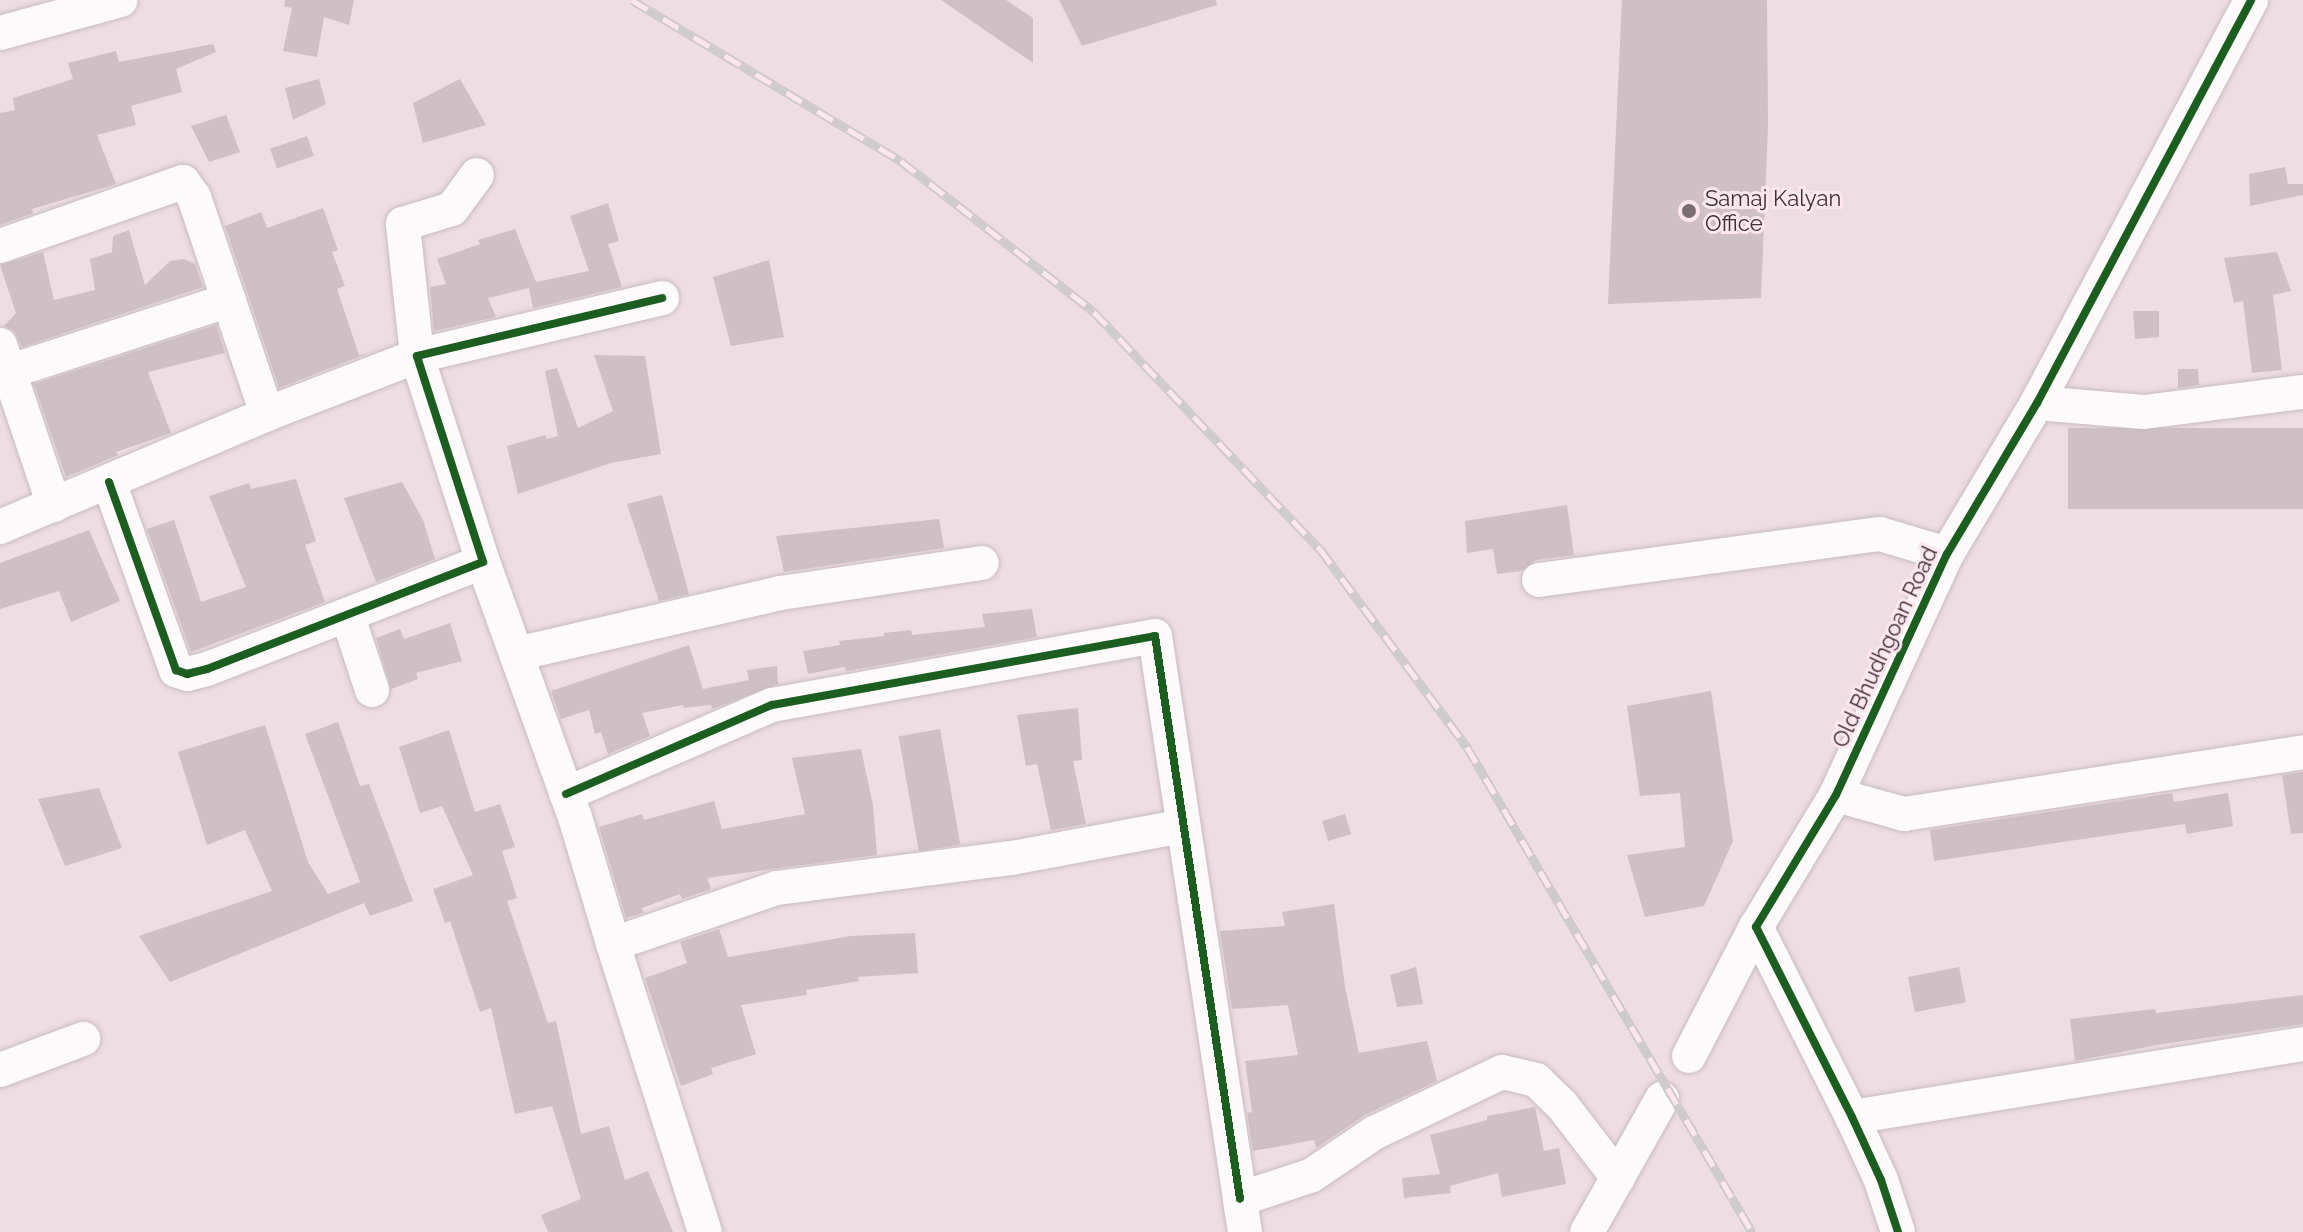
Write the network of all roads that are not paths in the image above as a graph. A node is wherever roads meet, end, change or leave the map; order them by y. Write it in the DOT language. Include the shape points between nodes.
graph roads {
  1 [pos="121,0"];
  2 [pos="2251,0"];
  3 [pos="0,33"];
  4 [pos="477,175"];
  5 [pos="0,246"];
  6 [pos="662,298"];
  7 [pos="229,300"];
  8 [pos="417,356"];
  9 [pos="4,359"];
  10 [pos="2303,392"];
  11 [pos="2037,403"];
  12 [pos="267,414"];
  13 [pos="109,482"];
  14 [pos="54,505"];
  15 [pos="0,527"];
  16 [pos="1947,554"];
  17 [pos="483,562"];
  18 [pos="982,563"];
  19 [pos="1539,580"];
  20 [pos="348,617"];
  21 [pos="516,654"];
  22 [pos="372,690"];
  23 [pos="2303,752"];
  24 [pos="566,794"];
  25 [pos="1836,795"];
  26 [pos="1183,826"];
  27 [pos="1756,927"];
  28 [pos="613,944"];
  29 [pos="83,1039"];
  30 [pos="2303,1044"];
  31 [pos="1689,1056"];
  32 [pos="0,1070"];
  33 [pos="1662,1099"];
  34 [pos="1852,1117"];
  35 [pos="1618,1178"];
  36 [pos="1243,1216"];
  37 [pos="705,1232"];
  38 [pos="1587,1232"];
  39 [pos="1898,1232"];
  1 -- 3 [label="street"];
  2 -- 11 [label="street, Old Bhudhgoan Road"];
  4 -- 8 [label="street" via="452,209 403,224"];
  5 -- 7 [label="street" via="183,182 194,197"];
  6 -- 8 [label="street"];
  7 -- 9 [label="street"];
  7 -- 12 [label="street"];
  8 -- 12 [label="street"];
  8 -- 17 [label="street"];
  9 -- 14 [label="street"];
  10 -- 11 [label="street" via="2144,412"];
  11 -- 16 [label="street, Old Bhudhgoan Road"];
  12 -- 13 [label="street"];
  13 -- 14 [label="street"];
  13 -- 20 [label="street" via="176,670 187,674 207,669"];
  14 -- 15 [label="street"];
  16 -- 19 [label="street" via="1880,534"];
  16 -- 25 [label="street, Old Bhudhgoan Road"];
  17 -- 20 [label="street"];
  17 -- 21 [label="street"];
  18 -- 21 [label="street" via="781,593"];
  20 -- 22 [label="street"];
  21 -- 24 [label="street"];
  23 -- 25 [label="street" via="1904,814"];
  24 -- 26 [label="street" via="772,705 1155,636"];
  24 -- 28 [label="street"];
  25 -- 27 [label="street, Old Bhudhgoan Road"];
  26 -- 28 [label="street" via="1012,858 777,888"];
  26 -- 36 [label="street"];
  27 -- 31 [label="street, Old Bhudhgoan Road"];
  27 -- 34 [label="street"];
  28 -- 37 [label="street"];
  29 -- 32 [label="street"];
  30 -- 34 [label="street"];
  33 -- 35 [label="street"];
  34 -- 39 [label="street"];
  35 -- 36 [label="street" via="1536,1080 1502,1072 1374,1133"];
  35 -- 38 [label="street"];
}
